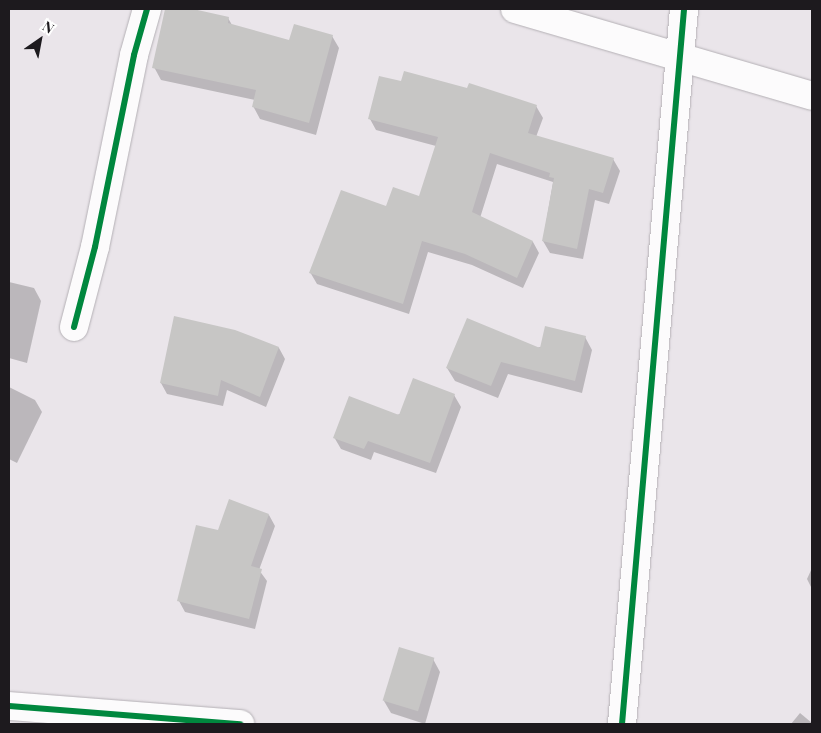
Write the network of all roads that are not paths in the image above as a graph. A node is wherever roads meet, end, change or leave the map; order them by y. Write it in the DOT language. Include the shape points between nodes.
graph roads {
  1 [pos="147,9"];
  2 [pos="515,9"];
  3 [pos="684,9"];
  4 [pos="680,59"];
  5 [pos="812,96"];
  6 [pos="74,327"];
  7 [pos="9,706"];
  8 [pos="240,724"];
  9 [pos="622,724"];
  1 -- 6 [label="street" via="134,55 95,247"];
  2 -- 4 [label="street"];
  3 -- 4 [label="street"];
  4 -- 5 [label="street"];
  4 -- 9 [label="street"];
  7 -- 8 [label="street"];
}
